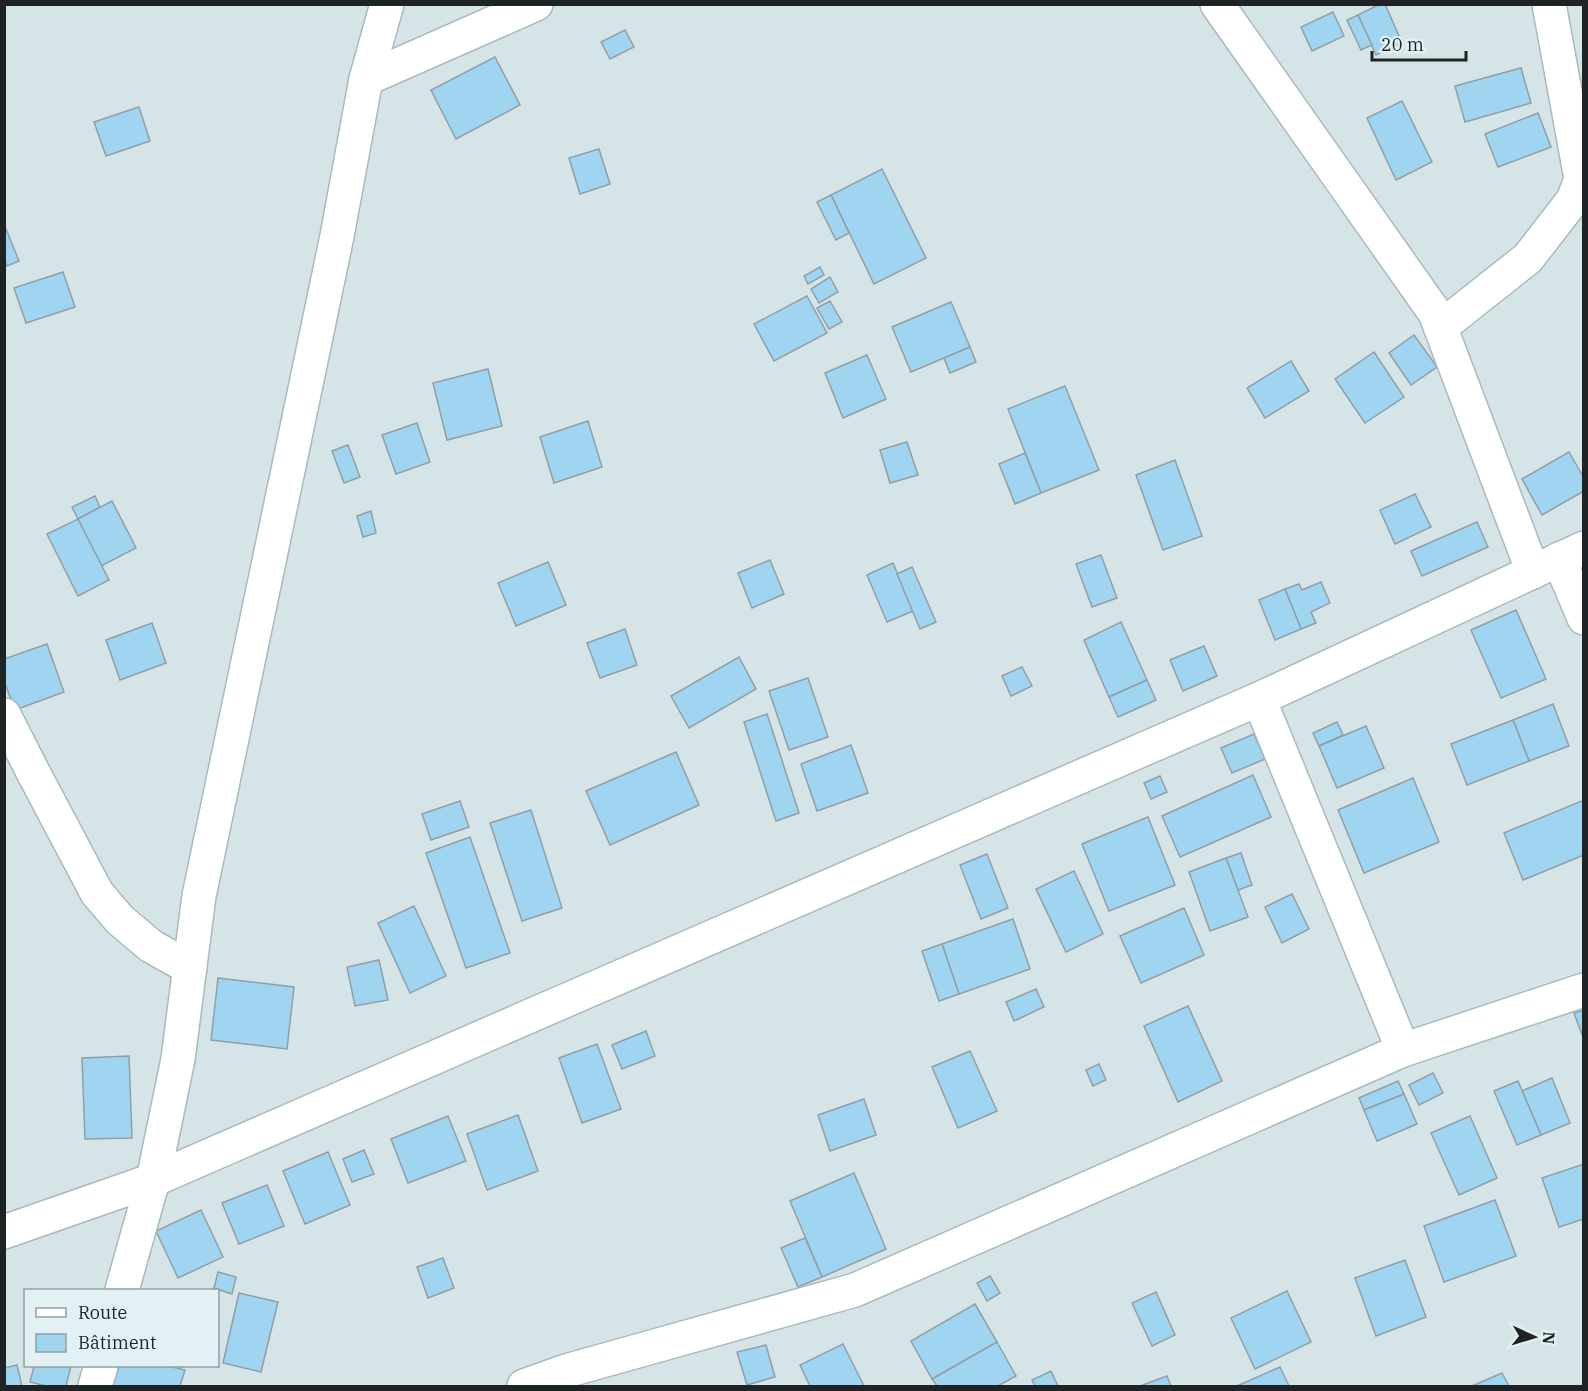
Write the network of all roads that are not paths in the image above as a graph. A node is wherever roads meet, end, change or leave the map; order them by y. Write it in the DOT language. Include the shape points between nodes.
graph roads {
  1 [pos="387,4"];
  2 [pos="536,4"];
  3 [pos="1217,4"];
  4 [pos="1549,4"];
  5 [pos="366,79"];
  6 [pos="1441,327"];
  7 [pos="1558,560"];
  8 [pos="1584,618"];
  9 [pos="1259,699"];
  10 [pos="4,715"];
  11 [pos="189,968"];
  12 [pos="1584,990"];
  13 [pos="1403,1050"];
  14 [pos="153,1180"];
  15 [pos="4,1232"];
  16 [pos="122,1289"];
  17 [pos="100,1367"];
  18 [pos="569,1379"];
  19 [pos="95,1386"];
  20 [pos="524,1386"];
  1 -- 5 [label="street"];
  2 -- 5 [label="street"];
  3 -- 6 [label="street" via="1435,313"];
  4 -- 6 [label="street" via="1581,179 1573,200 1528,258"];
  5 -- 11 [label="street" via="337,236 199,896"];
  6 -- 7 [label="street"];
  7 -- 8 [label="street"];
  7 -- 9 [label="street"];
  9 -- 13 [label="street"];
  9 -- 14 [label="street"];
  10 -- 11 [label="street" via="97,893 120,920 151,946"];
  11 -- 14 [label="street" via="178,1059"];
  12 -- 13 [label="street"];
  13 -- 18 [label="street" via="855,1290"];
  14 -- 15 [label="street"];
  14 -- 16 [label="street"];
  17 -- 19 [label="street"];
  18 -- 20 [label="street"];
}
